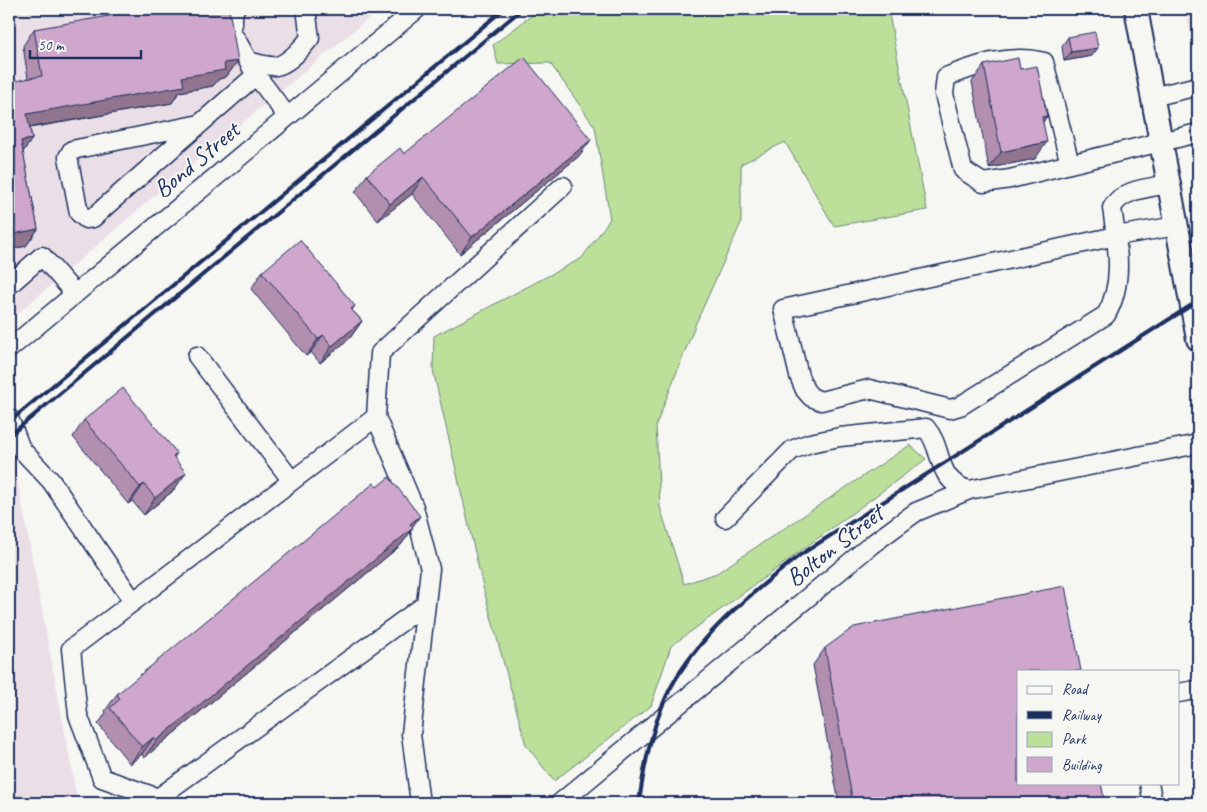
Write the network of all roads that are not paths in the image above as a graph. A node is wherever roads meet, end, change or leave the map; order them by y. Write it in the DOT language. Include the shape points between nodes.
graph roads {
  1 [pos="306,9"];
  2 [pos="416,9"];
  3 [pos="1136,9"];
  4 [pos="235,24"];
  5 [pos="252,68"];
  6 [pos="1198,86"];
  7 [pos="1152,97"];
  8 [pos="287,116"];
  9 [pos="200,124"];
  10 [pos="1198,133"];
  11 [pos="1161,144"];
  12 [pos="1070,164"];
  13 [pos="1169,184"];
  14 [pos="563,186"];
  15 [pos="1177,226"];
  16 [pos="1116,236"];
  17 [pos="11,281"];
  18 [pos="74,294"];
  19 [pos="1198,339"];
  20 [pos="9,349"];
  21 [pos="197,356"];
  22 [pos="376,417"];
  23 [pos="9,418"];
  24 [pos="1198,444"];
  25 [pos="292,481"];
  26 [pos="969,490"];
  27 [pos="724,518"];
  28 [pos="133,602"];
  29 [pos="426,604"];
  30 [pos="1198,692"];
  31 [pos="1180,693"];
  32 [pos="1149,784"];
  33 [pos="420,803"];
  34 [pos="560,803"];
  35 [pos="1153,803"];
  1 -- 5 [label="street" via="310,38 304,46 282,64"];
  2 -- 8 [label="street, Bond Street"];
  3 -- 7 [label="main road"];
  4 -- 5 [label="street"];
  5 -- 8 [label="street"];
  5 -- 9 [label="street"];
  6 -- 7 [label="street"];
  7 -- 11 [label="main road"];
  8 -- 18 [label="street, Bond Street"];
  9 -- 9 [label="street" via="92,218 86,219 79,213 68,157 72,150"];
  10 -- 11 [label="street"];
  11 -- 12 [label="street"];
  11 -- 13 [label="main road"];
  12 -- 12 [label="street" via="1044,62 1030,58 985,62 946,77 944,94 963,170 983,183"];
  13 -- 15 [label="main road"];
  13 -- 16 [label="street" via="1119,198 1112,208"];
  14 -- 22 [label="street" via="380,353"];
  15 -- 16 [label="street"];
  15 -- 19 [label="main road"];
  16 -- 16 [label="street" via="1118,286 1115,300 1106,315 960,406 950,409 869,390 821,400 811,397 805,390 782,309"];
  17 -- 18 [label="street" via="42,256"];
  18 -- 20 [label="street, Bond Street"];
  21 -- 25 [label="street"];
  22 -- 25 [label="street"];
  22 -- 29 [label="street" via="414,507 430,569"];
  23 -- 28 [label="street" via="21,449 51,482"];
  24 -- 26 [label="street, Bolton Street"];
  25 -- 28 [label="street"];
  26 -- 27 [label="street" via="960,488 947,476 940,464 933,436 926,428 875,432 810,443 792,450"];
  26 -- 34 [label="street, Bolton Street" via="916,512 871,545"];
  28 -- 29 [label="street" via="71,649 78,715 102,778 158,798"];
  29 -- 33 [label="street" via="411,734"];
  30 -- 31 [label="street"];
  32 -- 35 [label="street"];
}
